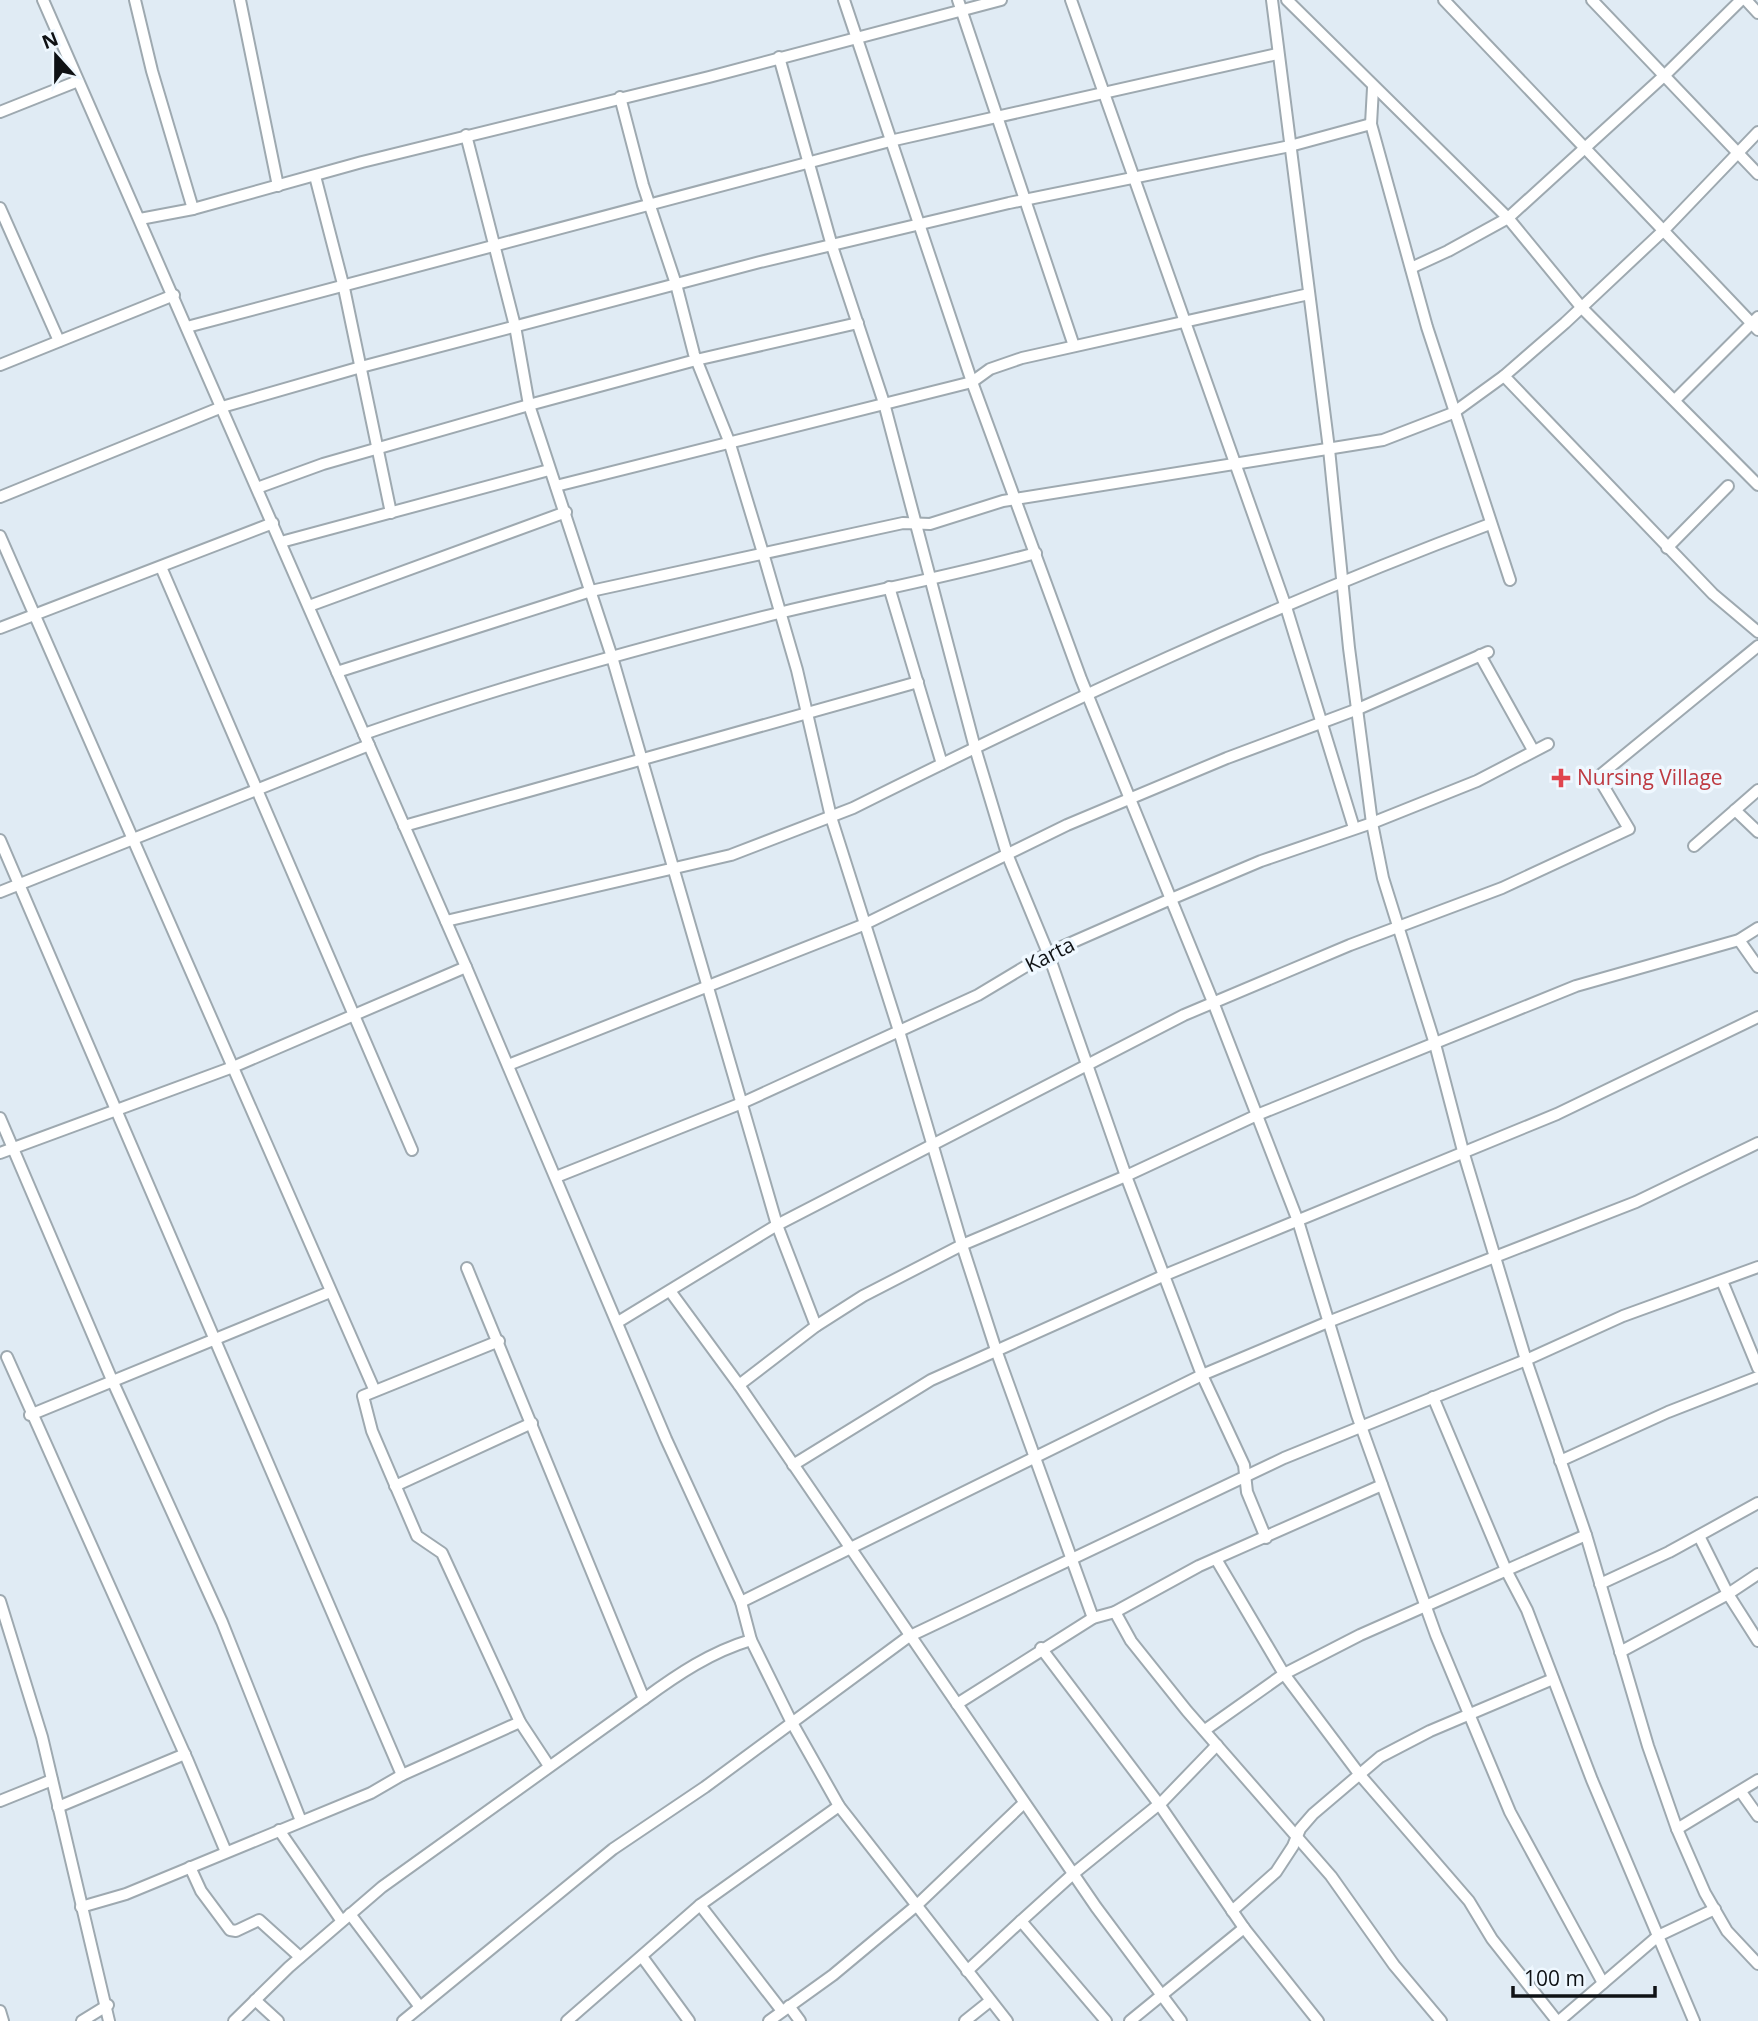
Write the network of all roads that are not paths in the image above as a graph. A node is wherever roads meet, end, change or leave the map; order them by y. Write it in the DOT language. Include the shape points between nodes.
graph roads {
  1 [pos="43,0"];
  2 [pos="135,0"];
  3 [pos="240,0"];
  4 [pos="844,0"];
  5 [pos="1001,0"];
  6 [pos="1071,0"];
  7 [pos="1272,0"];
  8 [pos="1287,0"];
  9 [pos="1444,0"];
  10 [pos="1592,0"];
  11 [pos="1743,0"];
  12 [pos="960,5"];
  13 [pos="1758,13"];
  14 [pos="856,38"];
  15 [pos="1277,54"];
  16 [pos="779,57"];
  17 [pos="1666,74"];
  18 [pos="78,81"];
  19 [pos="1373,88"];
  20 [pos="1102,93"];
  21 [pos="620,97"];
  22 [pos="0,112"];
  23 [pos="998,118"];
  24 [pos="1371,124"];
  25 [pos="1758,132"];
  26 [pos="466,135"];
  27 [pos="890,141"];
  28 [pos="1585,145"];
  29 [pos="1290,146"];
  30 [pos="1738,152"];
  31 [pos="810,164"];
  32 [pos="1758,174"];
  33 [pos="315,176"];
  34 [pos="1132,179"];
  35 [pos="278,186"];
  36 [pos="1026,200"];
  37 [pos="649,203"];
  38 [pos="0,208"];
  39 [pos="193,209"];
  40 [pos="1508,218"];
  41 [pos="140,219"];
  42 [pos="921,225"];
  43 [pos="1664,230"];
  44 [pos="832,246"];
  45 [pos="494,248"];
  46 [pos="1410,268"];
  47 [pos="676,284"];
  48 [pos="344,288"];
  49 [pos="1309,294"];
  50 [pos="174,295"];
  51 [pos="1582,307"];
  52 [pos="858,323"];
  53 [pos="1183,323"];
  54 [pos="1756,323"];
  55 [pos="514,326"];
  56 [pos="187,327"];
  57 [pos="59,341"];
  58 [pos="1074,346"];
  59 [pos="696,360"];
  60 [pos="0,365"];
  61 [pos="361,367"];
  62 [pos="1504,376"];
  63 [pos="972,382"];
  64 [pos="1675,400"];
  65 [pos="884,403"];
  66 [pos="529,405"];
  67 [pos="222,407"];
  68 [pos="1453,413"];
  69 [pos="729,441"];
  70 [pos="377,449"];
  71 [pos="1329,449"];
  72 [pos="1237,465"];
  73 [pos="549,470"];
  74 [pos="1758,485"];
  75 [pos="556,486"];
  76 [pos="1728,486"];
  77 [pos="257,488"];
  78 [pos="0,497"];
  79 [pos="1017,499"];
  80 [pos="566,512"];
  81 [pos="391,513"];
  82 [pos="273,523"];
  83 [pos="915,523"];
  84 [pos="1490,524"];
  85 [pos="0,536"];
  86 [pos="281,542"];
  87 [pos="1667,548"];
  88 [pos="763,553"];
  89 [pos="1036,553"];
  90 [pos="160,567"];
  91 [pos="931,580"];
  92 [pos="1510,580"];
  93 [pos="1344,582"];
  94 [pos="889,587"];
  95 [pos="592,591"];
  96 [pos="309,606"];
  97 [pos="1286,607"];
  98 [pos="780,613"];
  99 [pos="34,615"];
  100 [pos="0,628"];
  101 [pos="1758,632"];
  102 [pos="1758,646"];
  103 [pos="612,657"];
  104 [pos="337,672"];
  105 [pos="918,682"];
  106 [pos="1088,696"];
  107 [pos="1358,709"];
  108 [pos="808,714"];
  109 [pos="1321,720"];
  110 [pos="367,739"];
  111 [pos="1548,744"];
  112 [pos="975,748"];
  113 [pos="1533,750"];
  114 [pos="641,760"];
  115 [pos="942,764"];
  116 [pos="1758,790"];
  117 [pos="256,791"];
  118 [pos="1130,798"];
  119 [pos="1735,810"];
  120 [pos="831,817"];
  121 [pos="1371,823"];
  122 [pos="404,826"];
  123 [pos="1354,828"];
  124 [pos="1758,831"];
  125 [pos="134,840"];
  126 [pos="0,841"];
  127 [pos="1694,846"];
  128 [pos="1007,854"];
  129 [pos="673,869"];
  130 [pos="19,884"];
  131 [pos="0,892"];
  132 [pos="1171,899"];
  133 [pos="446,922"];
  134 [pos="863,925"];
  135 [pos="1398,928"];
  136 [pos="1758,928"];
  137 [pos="1739,940"];
  138 [pos="1048,953"];
  139 [pos="466,967"];
  140 [pos="1758,967"];
  141 [pos="709,986"];
  142 [pos="1213,1002"];
  143 [pos="352,1016"];
  144 [pos="1758,1017"];
  145 [pos="899,1031"];
  146 [pos="1435,1044"];
  147 [pos="1086,1064"];
  148 [pos="508,1065"];
  149 [pos="233,1067"];
  150 [pos="742,1103"];
  151 [pos="117,1112"];
  152 [pos="1256,1115"];
  153 [pos="0,1118"];
  154 [pos="930,1143"];
  155 [pos="1758,1143"];
  156 [pos="13,1148"];
  157 [pos="412,1150"];
  158 [pos="1463,1151"];
  159 [pos="0,1153"];
  160 [pos="1126,1176"];
  161 [pos="556,1177"];
  162 [pos="1298,1221"];
  163 [pos="777,1225"];
  164 [pos="962,1245"];
  165 [pos="1494,1256"];
  166 [pos="1758,1267"];
  167 [pos="467,1268"];
  168 [pos="1165,1275"];
  169 [pos="1722,1281"];
  170 [pos="670,1291"];
  171 [pos="330,1292"];
  172 [pos="618,1322"];
  173 [pos="1328,1322"];
  174 [pos="816,1326"];
  175 [pos="214,1339"];
  176 [pos="499,1341"];
  177 [pos="996,1350"];
  178 [pos="7,1357"];
  179 [pos="1526,1360"];
  180 [pos="1758,1368"];
  181 [pos="1202,1375"];
  182 [pos="1758,1377"];
  183 [pos="112,1380"];
  184 [pos="739,1385"];
  185 [pos="374,1390"];
  186 [pos="1433,1397"];
  187 [pos="30,1415"];
  188 [pos="532,1423"];
  189 [pos="1361,1426"];
  190 [pos="1035,1458"];
  191 [pos="1560,1461"];
  192 [pos="793,1465"];
  193 [pos="1245,1477"];
  194 [pos="1381,1485"];
  195 [pos="395,1486"];
  196 [pos="1758,1503"];
  197 [pos="1586,1535"];
  198 [pos="1699,1536"];
  199 [pos="1266,1538"];
  200 [pos="850,1550"];
  201 [pos="1073,1557"];
  202 [pos="1216,1559"];
  203 [pos="1506,1570"];
  204 [pos="1758,1574"];
  205 [pos="1600,1584"];
  206 [pos="1728,1594"];
  207 [pos="0,1601"];
  208 [pos="741,1602"];
  209 [pos="1426,1606"];
  210 [pos="1115,1612"];
  211 [pos="1093,1618"];
  212 [pos="908,1637"];
  213 [pos="751,1640"];
  214 [pos="1758,1641"];
  215 [pos="1041,1648"];
  216 [pos="1620,1652"];
  217 [pos="1284,1674"];
  218 [pos="1553,1678"];
  219 [pos="644,1699"];
  220 [pos="957,1704"];
  221 [pos="1469,1715"];
  222 [pos="791,1721"];
  223 [pos="520,1722"];
  224 [pos="1205,1730"];
  225 [pos="1217,1745"];
  226 [pos="185,1754"];
  227 [pos="549,1766"];
  228 [pos="402,1775"];
  229 [pos="1360,1775"];
  230 [pos="52,1780"];
  231 [pos="1758,1780"];
  232 [pos="1741,1792"];
  233 [pos="0,1801"];
  234 [pos="1024,1803"];
  235 [pos="1159,1804"];
  236 [pos="839,1805"];
  237 [pos="58,1807"];
  238 [pos="1758,1816"];
  239 [pos="301,1821"];
  240 [pos="1677,1829"];
  241 [pos="279,1830"];
  242 [pos="1297,1836"];
  243 [pos="226,1852"];
  244 [pos="190,1867"];
  245 [pos="1073,1874"];
  246 [pos="700,1905"];
  247 [pos="917,1905"];
  248 [pos="80,1907"];
  249 [pos="1715,1909"];
  250 [pos="1232,1911"];
  251 [pos="345,1917"];
  252 [pos="1021,1921"];
  253 [pos="1244,1928"];
  254 [pos="1658,1936"];
  255 [pos="300,1957"];
  256 [pos="642,1958"];
  257 [pos="1758,1965"];
  258 [pos="967,1971"];
  259 [pos="1603,1983"];
  260 [pos="1161,1996"];
  261 [pos="255,2000"];
  262 [pos="990,2001"];
  263 [pos="107,2005"];
  264 [pos="420,2007"];
  265 [pos="785,2008"];
  266 [pos="0,2011"];
  267 [pos="3,2021"];
  268 [pos="82,2021"];
  269 [pos="109,2021"];
  270 [pos="234,2021"];
  271 [pos="278,2021"];
  272 [pos="403,2021"];
  273 [pos="567,2021"];
  274 [pos="690,2021"];
  275 [pos="769,2021"];
  276 [pos="800,2021"];
  277 [pos="965,2021"];
  278 [pos="1007,2021"];
  279 [pos="1106,2021"];
  280 [pos="1130,2021"];
  281 [pos="1181,2021"];
  282 [pos="1318,2021"];
  283 [pos="1441,2021"];
  284 [pos="1558,2021"];
  285 [pos="1694,2021"];
  1 -- 18 [label="street"];
  2 -- 39 [label="street"];
  3 -- 35 [label="street"];
  4 -- 14 [label="street"];
  5 -- 12 [label="street"];
  6 -- 20 [label="street"];
  7 -- 15 [label="street"];
  8 -- 19 [label="street"];
  9 -- 28 [label="street"];
  10 -- 17 [label="street"];
  11 -- 13 [label="street"];
  11 -- 17 [label="street"];
  12 -- 14 [label="street"];
  12 -- 23 [label="street"];
  14 -- 16 [label="street"];
  14 -- 27 [label="street"];
  15 -- 20 [label="street"];
  15 -- 29 [label="street"];
  16 -- 21 [label="street"];
  16 -- 31 [label="street"];
  17 -- 28 [label="street"];
  17 -- 30 [label="street"];
  18 -- 22 [label="street"];
  18 -- 41 [label="street"];
  19 -- 24 [label="street"];
  19 -- 40 [label="street"];
  20 -- 23 [label="street"];
  20 -- 34 [label="street"];
  21 -- 26 [label="street"];
  21 -- 37 [label="street"];
  23 -- 27 [label="street"];
  23 -- 36 [label="street"];
  24 -- 29 [label="street"];
  24 -- 46 [label="street"];
  25 -- 30 [label="street"];
  26 -- 33 [label="street"];
  26 -- 45 [label="street"];
  27 -- 31 [label="street"];
  27 -- 42 [label="street"];
  28 -- 40 [label="street"];
  28 -- 43 [label="street"];
  29 -- 34 [label="street"];
  29 -- 49 [label="street"];
  30 -- 32 [label="street"];
  30 -- 43 [label="street"];
  31 -- 37 [label="street"];
  31 -- 44 [label="street"];
  33 -- 35 [label="street"];
  33 -- 48 [label="street"];
  34 -- 36 [label="street"];
  34 -- 53 [label="street"];
  35 -- 39 [label="street"];
  36 -- 42 [label="street"];
  36 -- 58 [label="street"];
  37 -- 45 [label="street"];
  37 -- 47 [label="street"];
  38 -- 57 [label="street"];
  39 -- 41 [label="street"];
  40 -- 46 [label="street"];
  40 -- 51 [label="street"];
  41 -- 50 [label="street"];
  42 -- 44 [label="street"];
  42 -- 63 [label="street"];
  43 -- 51 [label="street"];
  43 -- 54 [label="street"];
  44 -- 47 [label="street"];
  44 -- 52 [label="street"];
  45 -- 48 [label="street"];
  45 -- 55 [label="street"];
  46 -- 68 [label="street"];
  47 -- 55 [label="street"];
  47 -- 59 [label="street"];
  48 -- 56 [label="street"];
  48 -- 61 [label="street"];
  49 -- 53 [label="street"];
  49 -- 71 [label="street"];
  50 -- 56 [label="street"];
  50 -- 57 [label="street"];
  51 -- 62 [label="street"];
  51 -- 64 [label="street"];
  52 -- 59 [label="street"];
  52 -- 65 [label="street"];
  53 -- 58 [label="street"];
  53 -- 72 [label="street"];
  54 -- 64 [label="street"];
  55 -- 61 [label="street"];
  55 -- 66 [label="street"];
  56 -- 67 [label="street"];
  57 -- 60 [label="street"];
  58 -- 63 [label="street" via="990,369"];
  59 -- 66 [label="street"];
  59 -- 69 [label="street"];
  61 -- 67 [label="street"];
  61 -- 70 [label="street"];
  62 -- 68 [label="street"];
  62 -- 87 [label="street"];
  63 -- 65 [label="street"];
  63 -- 79 [label="street"];
  64 -- 74 [label="street"];
  65 -- 69 [label="street"];
  65 -- 83 [label="street"];
  66 -- 70 [label="street"];
  66 -- 73 [label="street"];
  67 -- 77 [label="street"];
  67 -- 78 [label="street"];
  68 -- 71 [label="street" via="1383,440"];
  68 -- 84 [label="street"];
  69 -- 75 [label="street"];
  69 -- 88 [label="street"];
  70 -- 77 [label="street"];
  70 -- 81 [label="street"];
  71 -- 72 [label="street"];
  71 -- 93 [label="street"];
  72 -- 79 [label="street"];
  72 -- 97 [label="street"];
  73 -- 75 [label="street"];
  73 -- 81 [label="street"];
  75 -- 80 [label="street"];
  76 -- 87 [label="street"];
  77 -- 82 [label="street"];
  79 -- 83 [label="street" via="930,524"];
  79 -- 89 [label="street"];
  80 -- 95 [label="street"];
  80 -- 96 [label="street"];
  81 -- 86 [label="street"];
  82 -- 86 [label="street"];
  82 -- 90 [label="street"];
  83 -- 88 [label="street"];
  83 -- 91 [label="street"];
  84 -- 92 [label="street"];
  84 -- 93 [label="street"];
  85 -- 99 [label="street"];
  86 -- 96 [label="street"];
  87 -- 101 [label="street"];
  88 -- 95 [label="street"];
  88 -- 98 [label="street"];
  89 -- 91 [label="street"];
  89 -- 106 [label="street"];
  90 -- 99 [label="street"];
  90 -- 117 [label="street"];
  91 -- 94 [label="street"];
  91 -- 112 [label="street"];
  93 -- 97 [label="street"];
  93 -- 107 [label="street"];
  94 -- 98 [label="street"];
  94 -- 105 [label="street"];
  95 -- 103 [label="street"];
  95 -- 104 [label="street"];
  96 -- 104 [label="street"];
  97 -- 106 [label="street"];
  97 -- 109 [label="street"];
  98 -- 103 [label="street"];
  98 -- 108 [label="street"];
  99 -- 100 [label="street"];
  99 -- 125 [label="street"];
  102 -- 135 [label="street" via="1598,777 1629,829 1502,888"];
  103 -- 110 [label="street"];
  103 -- 114 [label="street"];
  104 -- 110 [label="street"];
  105 -- 108 [label="street"];
  105 -- 115 [label="street"];
  106 -- 112 [label="street"];
  106 -- 118 [label="street"];
  107 -- 109 [label="street"];
  107 -- 113 [label="street" via="1484,653"];
  107 -- 121 [label="street"];
  108 -- 114 [label="street"];
  108 -- 120 [label="street"];
  109 -- 118 [label="street"];
  109 -- 123 [label="street"];
  110 -- 117 [label="street"];
  110 -- 122 [label="street"];
  111 -- 113 [label="street, Karta"];
  112 -- 115 [label="street"];
  112 -- 128 [label="street"];
  113 -- 121 [label="street, Karta" via="1477,781"];
  114 -- 122 [label="street"];
  114 -- 129 [label="street"];
  115 -- 120 [label="street"];
  116 -- 119 [label="street"];
  117 -- 125 [label="street"];
  117 -- 143 [label="street"];
  118 -- 128 [label="street"];
  118 -- 132 [label="street"];
  119 -- 124 [label="street"];
  119 -- 127 [label="street"];
  120 -- 129 [label="street" via="731,855"];
  120 -- 134 [label="street"];
  121 -- 123 [label="street, Karta"];
  121 -- 135 [label="street"];
  122 -- 133 [label="street"];
  123 -- 132 [label="street, Karta"];
  125 -- 130 [label="street"];
  125 -- 149 [label="street"];
  126 -- 130 [label="street"];
  128 -- 134 [label="street"];
  128 -- 138 [label="street"];
  129 -- 133 [label="street"];
  129 -- 141 [label="street"];
  130 -- 131 [label="street"];
  130 -- 151 [label="street"];
  132 -- 138 [label="street, Karta"];
  132 -- 142 [label="street"];
  133 -- 139 [label="street"];
  134 -- 141 [label="street"];
  134 -- 145 [label="street"];
  135 -- 142 [label="street"];
  135 -- 146 [label="street"];
  136 -- 137 [label="street"];
  137 -- 140 [label="street"];
  137 -- 146 [label="street" via="1576,986"];
  138 -- 145 [label="street, Karta" via="978,995"];
  138 -- 147 [label="street"];
  139 -- 143 [label="street"];
  139 -- 148 [label="street"];
  141 -- 148 [label="street"];
  141 -- 150 [label="street"];
  142 -- 147 [label="street"];
  142 -- 152 [label="street"];
  143 -- 149 [label="street"];
  143 -- 157 [label="street"];
  144 -- 158 [label="street" via="1557,1114"];
  145 -- 150 [label="street, Karta"];
  145 -- 154 [label="street"];
  146 -- 152 [label="street"];
  146 -- 158 [label="street"];
  147 -- 154 [label="street"];
  147 -- 160 [label="street"];
  148 -- 161 [label="street"];
  149 -- 151 [label="street"];
  149 -- 171 [label="street"];
  150 -- 161 [label="street, Karta"];
  150 -- 163 [label="street"];
  151 -- 156 [label="street"];
  151 -- 175 [label="street"];
  152 -- 160 [label="street"];
  152 -- 162 [label="street"];
  153 -- 156 [label="street"];
  154 -- 163 [label="street"];
  154 -- 164 [label="street"];
  155 -- 165 [label="street" via="1636,1202"];
  156 -- 159 [label="street"];
  156 -- 183 [label="street"];
  158 -- 162 [label="street"];
  158 -- 165 [label="street"];
  160 -- 164 [label="street"];
  160 -- 168 [label="street"];
  161 -- 172 [label="street"];
  162 -- 168 [label="street"];
  162 -- 173 [label="street"];
  163 -- 170 [label="street"];
  163 -- 174 [label="street"];
  164 -- 174 [label="street"];
  164 -- 177 [label="street"];
  165 -- 173 [label="street"];
  165 -- 179 [label="street"];
  166 -- 169 [label="street"];
  167 -- 176 [label="street"];
  168 -- 177 [label="street"];
  168 -- 181 [label="street"];
  169 -- 179 [label="street" via="1623,1316"];
  169 -- 180 [label="street"];
  170 -- 172 [label="street"];
  170 -- 184 [label="street"];
  171 -- 175 [label="street"];
  171 -- 185 [label="street"];
  172 -- 208 [label="street"];
  173 -- 181 [label="street"];
  173 -- 189 [label="street"];
  174 -- 184 [label="street"];
  175 -- 183 [label="street"];
  175 -- 228 [label="street"];
  176 -- 185 [label="street"];
  176 -- 188 [label="street"];
  177 -- 190 [label="street"];
  177 -- 192 [label="street" via="931,1380"];
  178 -- 187 [label="street"];
  179 -- 186 [label="street"];
  179 -- 191 [label="street"];
  181 -- 190 [label="street"];
  181 -- 193 [label="street" via="1244,1465"];
  182 -- 191 [label="street"];
  183 -- 187 [label="street"];
  183 -- 239 [label="street" via="222,1622"];
  184 -- 192 [label="street"];
  185 -- 195 [label="street" via="363,1396"];
  186 -- 189 [label="street"];
  186 -- 203 [label="street"];
  187 -- 226 [label="street"];
  188 -- 195 [label="street"];
  188 -- 219 [label="street"];
  189 -- 193 [label="street"];
  189 -- 194 [label="street"];
  190 -- 200 [label="street"];
  190 -- 201 [label="street"];
  191 -- 197 [label="street"];
  192 -- 200 [label="street"];
  193 -- 199 [label="street"];
  193 -- 201 [label="street"];
  194 -- 199 [label="street"];
  194 -- 209 [label="street"];
  195 -- 223 [label="street" via="417,1536 442,1553"];
  196 -- 198 [label="street"];
  197 -- 203 [label="street"];
  197 -- 205 [label="street"];
  198 -- 205 [label="street"];
  198 -- 206 [label="street"];
  199 -- 202 [label="street"];
  200 -- 208 [label="street"];
  200 -- 212 [label="street"];
  201 -- 211 [label="street"];
  201 -- 212 [label="street"];
  202 -- 210 [label="street"];
  202 -- 217 [label="street"];
  203 -- 209 [label="street"];
  203 -- 218 [label="street"];
  204 -- 206 [label="street"];
  205 -- 216 [label="street"];
  206 -- 214 [label="street"];
  206 -- 216 [label="street"];
  207 -- 230 [label="street"];
  208 -- 213 [label="street"];
  209 -- 217 [label="street"];
  209 -- 221 [label="street"];
  210 -- 211 [label="street"];
  210 -- 224 [label="street" via="1132,1641"];
  211 -- 215 [label="street"];
  212 -- 220 [label="street"];
  212 -- 222 [label="street"];
  213 -- 219 [label="street" via="679,1673"];
  213 -- 222 [label="street"];
  215 -- 220 [label="street"];
  215 -- 235 [label="street"];
  216 -- 240 [label="street"];
  217 -- 224 [label="street"];
  217 -- 229 [label="street"];
  218 -- 221 [label="street"];
  218 -- 254 [label="street"];
  219 -- 227 [label="street"];
  220 -- 234 [label="street"];
  221 -- 229 [label="street" via="1380,1757"];
  221 -- 259 [label="street" via="1510,1812"];
  222 -- 236 [label="street"];
  222 -- 264 [label="street" via="613,1849"];
  223 -- 227 [label="street"];
  223 -- 228 [label="street"];
  224 -- 225 [label="street"];
  225 -- 235 [label="street"];
  225 -- 242 [label="street"];
  226 -- 237 [label="street"];
  226 -- 243 [label="street"];
  227 -- 251 [label="street"];
  228 -- 239 [label="street" via="371,1793"];
  229 -- 242 [label="street" via="1313,1814"];
  229 -- 284 [label="street" via="1452,1880"];
  230 -- 233 [label="street"];
  230 -- 237 [label="street"];
  231 -- 232 [label="street"];
  232 -- 238 [label="street"];
  232 -- 240 [label="street"];
  234 -- 245 [label="street"];
  234 -- 247 [label="street"];
  235 -- 245 [label="street"];
  235 -- 250 [label="street"];
  236 -- 246 [label="street"];
  236 -- 247 [label="street"];
  237 -- 248 [label="street"];
  239 -- 241 [label="street"];
  240 -- 249 [label="street"];
  241 -- 243 [label="street"];
  241 -- 251 [label="street"];
  242 -- 250 [label="street" via="1276,1872"];
  242 -- 283 [label="street"];
  243 -- 244 [label="street"];
  244 -- 248 [label="street" via="126,1894"];
  244 -- 255 [label="street" via="201,1891 230,1930 260,1920"];
  245 -- 252 [label="street"];
  245 -- 260 [label="street"];
  246 -- 256 [label="street"];
  246 -- 265 [label="street"];
  247 -- 258 [label="street"];
  247 -- 265 [label="street" via="833,1975"];
  248 -- 263 [label="street"];
  249 -- 254 [label="street"];
  249 -- 257 [label="street" via="1727,1931"];
  250 -- 253 [label="street"];
  251 -- 255 [label="street"];
  251 -- 264 [label="street"];
  252 -- 258 [label="street"];
  252 -- 279 [label="street"];
  253 -- 260 [label="street"];
  253 -- 282 [label="street"];
  254 -- 259 [label="street"];
  254 -- 285 [label="street"];
  255 -- 261 [label="street"];
  256 -- 273 [label="street"];
  256 -- 274 [label="street"];
  258 -- 262 [label="street"];
  259 -- 284 [label="street"];
  260 -- 280 [label="street"];
  260 -- 281 [label="street"];
  261 -- 270 [label="street"];
  261 -- 271 [label="street"];
  262 -- 277 [label="street"];
  262 -- 278 [label="street"];
  263 -- 268 [label="street"];
  263 -- 269 [label="street"];
  264 -- 272 [label="street"];
  265 -- 275 [label="street"];
  265 -- 276 [label="street"];
  266 -- 267 [label="street"];
}
